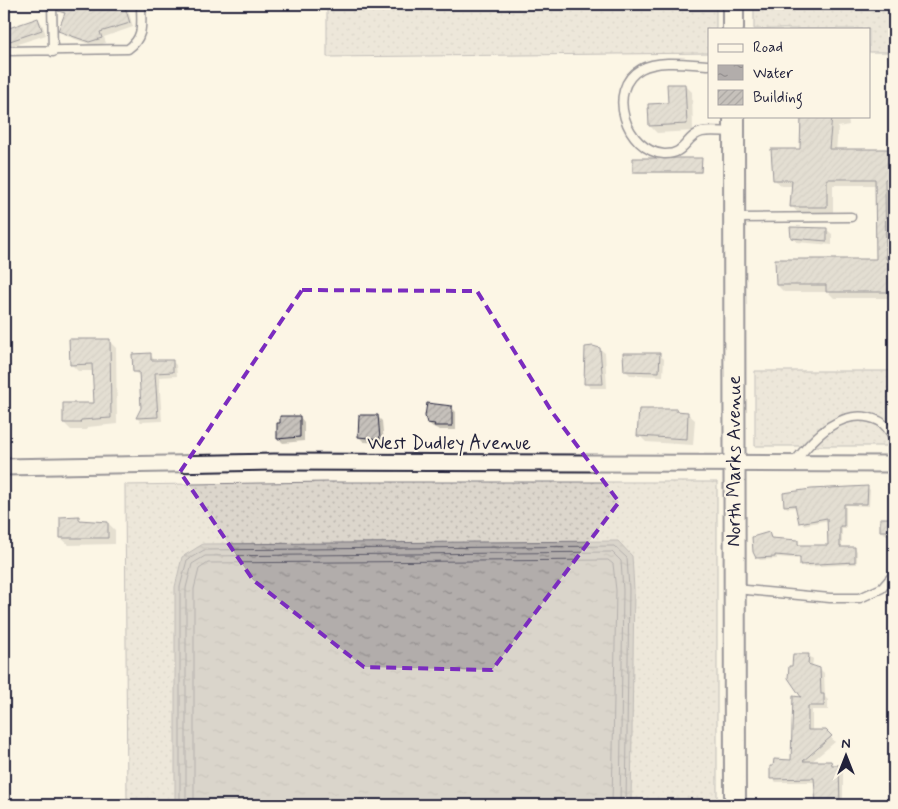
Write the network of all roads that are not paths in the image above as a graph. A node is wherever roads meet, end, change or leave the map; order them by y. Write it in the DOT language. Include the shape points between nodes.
graph roads {
  1 [pos="52,4"];
  2 [pos="141,4"];
  3 [pos="733,4"];
  4 [pos="733,28"];
  5 [pos="4,51"];
  6 [pos="53,52"];
  7 [pos="708,65"];
  8 [pos="734,124"];
  9 [pos="851,217"];
  10 [pos="734,218"];
  11 [pos="894,437"];
  12 [pos="734,464"];
  13 [pos="793,464"];
  14 [pos="894,464"];
  15 [pos="4,467"];
  16 [pos="894,574"];
  17 [pos="734,589"];
  18 [pos="735,805"];
  1 -- 6 [label="lane"];
  2 -- 6 [label="lane" via="142,35 128,49"];
  3 -- 4 [label="main road"];
  5 -- 6 [label="lane"];
  7 -- 8 [label="lane" via="668,64 640,69 626,85 623,98 625,120 637,140 662,154 683,149 701,132"];
  8 -- 10 [label="main road, North Marks Avenue"];
  9 -- 10 [label="lane"];
  10 -- 12 [label="main road, North Marks Avenue"];
  11 -- 13 [label="lane" via="880,421 865,416 851,417 824,428"];
  12 -- 13 [label="street, West Dudley Avenue"];
  12 -- 15 [label="street, West Dudley Avenue" via="274,462"];
  12 -- 17 [label="main road, North Marks Avenue"];
  13 -- 14 [label="street, West Dudley Avenue"];
  16 -- 17 [label="lane" via="882,588 860,598"];
  17 -- 18 [label="main road, North Marks Avenue"];
}
